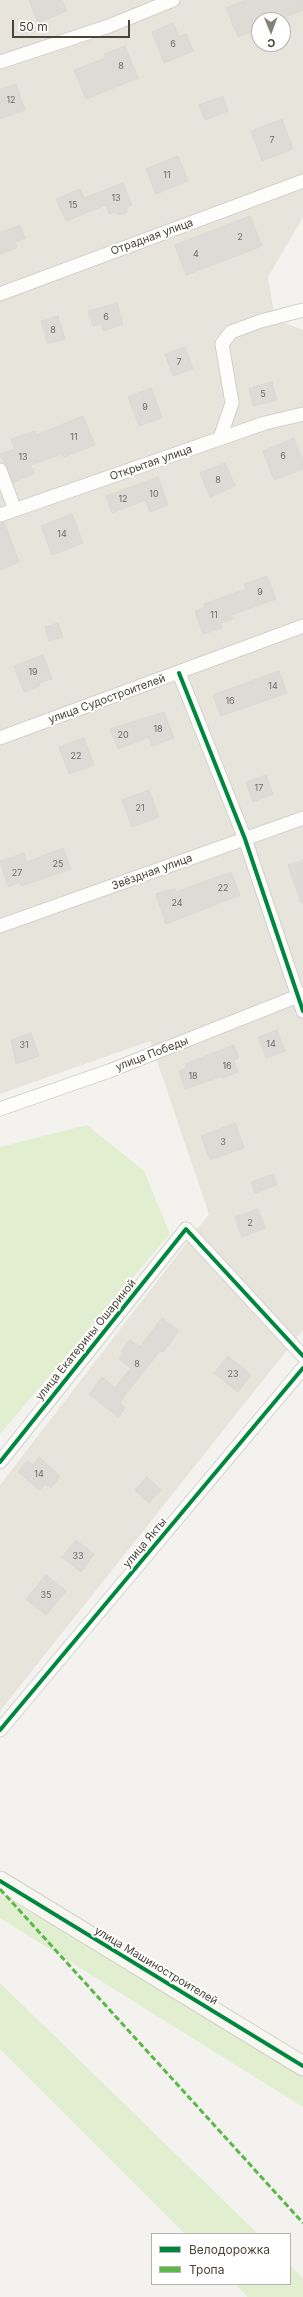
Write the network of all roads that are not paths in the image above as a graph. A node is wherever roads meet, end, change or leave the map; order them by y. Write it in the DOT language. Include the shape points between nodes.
graph roads {
  1 [pos="173,0"];
  2 [pos="0,62"];
  3 [pos="303,181"];
  4 [pos="0,294"];
  5 [pos="303,310"];
  6 [pos="303,414"];
  7 [pos="220,438"];
  8 [pos="0,470"];
  9 [pos="15,510"];
  10 [pos="0,515"];
  11 [pos="303,626"];
  12 [pos="178,673"];
  13 [pos="0,738"];
  14 [pos="303,818"];
  15 [pos="245,839"];
  16 [pos="0,926"];
  17 [pos="300,995"];
  18 [pos="303,1011"];
  19 [pos="0,1109"];
  20 [pos="303,1356"];
  21 [pos="303,1368"];
  22 [pos="0,1462"];
  23 [pos="0,1730"];
  24 [pos="0,1881"];
  25 [pos="303,2066"];
  1 -- 2 [label="street" via="109,26"];
  3 -- 4 [label="street, Отрадная улица"];
  5 -- 7 [label="street" via="231,332 222,344 232,403"];
  6 -- 7 [label="street, Открытая улица"];
  7 -- 9 [label="street, Открытая улица"];
  8 -- 9 [label="street"];
  9 -- 10 [label="street, Открытая улица"];
  11 -- 12 [label="street, улица Судостроителей"];
  12 -- 13 [label="street, улица Судостроителей"];
  12 -- 15 [label="street"];
  14 -- 15 [label="street, Звёздная улица"];
  15 -- 16 [label="street, Звёздная улица"];
  15 -- 17 [label="street"];
  17 -- 18 [label="street"];
  17 -- 19 [label="street, улица Победы" via="108,1071"];
  20 -- 22 [label="street, улица Екатерины Ошариной" via="186,1229"];
  21 -- 23 [label="street, улица Якты"];
  24 -- 25 [label="street, улица Машиностроителей"];
}
